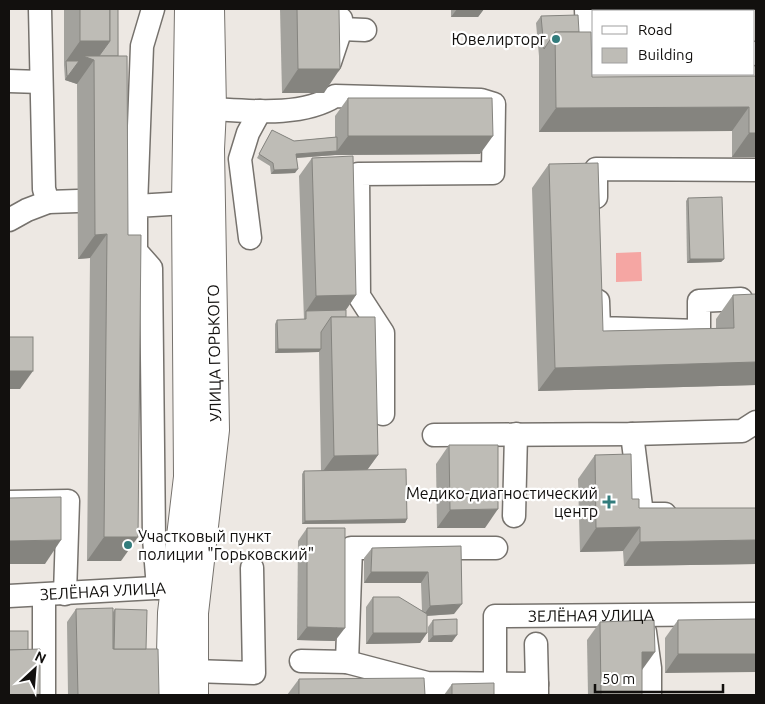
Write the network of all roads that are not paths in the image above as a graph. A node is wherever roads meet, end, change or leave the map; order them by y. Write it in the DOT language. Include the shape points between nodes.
graph roads {
  1 [pos="40,9"];
  2 [pos="153,9"];
  3 [pos="189,9"];
  4 [pos="210,9"];
  5 [pos="586,9"];
  6 [pos="364,30"];
  7 [pos="9,81"];
  8 [pos="41,82"];
  9 [pos="597,82"];
  10 [pos="335,96"];
  11 [pos="212,109"];
  12 [pos="260,111"];
  13 [pos="756,170"];
  14 [pos="78,201"];
  15 [pos="48,202"];
  16 [pos="111,203"];
  17 [pos="186,203"];
  18 [pos="136,206"];
  19 [pos="597,218"];
  20 [pos="9,220"];
  21 [pos="250,238"];
  22 [pos="598,278"];
  23 [pos="741,299"];
  24 [pos="383,414"];
  25 [pos="756,422"];
  26 [pos="516,434"];
  27 [pos="632,434"];
  28 [pos="434,435"];
  29 [pos="9,502"];
  30 [pos="690,514"];
  31 [pos="514,516"];
  32 [pos="496,548"];
  33 [pos="252,568"];
  34 [pos="176,587"];
  35 [pos="55,594"];
  36 [pos="9,596"];
  37 [pos="756,614"];
  38 [pos="643,616"];
  39 [pos="536,644"];
  40 [pos="301,661"];
  41 [pos="347,662"];
  42 [pos="194,683"];
  43 [pos="495,690"];
  44 [pos="537,690"];
  45 [pos="44,695"];
  46 [pos="170,695"];
  47 [pos="650,695"];
  1 -- 8 [label="street"];
  2 -- 18 [label="street" via="142,46"];
  3 -- 17 [label="main road, УЛИЦА ГОРЬКОГО"];
  4 -- 11 [label="main road, УЛИЦА ГОРЬКОГО"];
  5 -- 9 [label="street" via="588,82"];
  6 -- 10 [label="street" via="341,24 330,64 330,90"];
  7 -- 8 [label="street"];
  8 -- 15 [label="street" via="44,189"];
  10 -- 12 [label="street" via="305,108"];
  10 -- 24 [label="street" via="481,100 494,104 493,173 358,174 359,296 383,333"];
  11 -- 12 [label="street"];
  11 -- 34 [label="main road, УЛИЦА ГОРЬКОГО" via="215,430 210,487"];
  12 -- 21 [label="street" via="240,159"];
  13 -- 19 [label="street" via="596,169"];
  14 -- 15 [label="street"];
  15 -- 20 [label="street"];
  16 -- 18 [label="street"];
  17 -- 18 [label="street"];
  17 -- 34 [label="main road, УЛИЦА ГОРЬКОГО" via="188,477"];
  18 -- 34 [label="street" via="136,251 151,268 154,538"];
  22 -- 23 [label="street" via="599,328 699,331 699,301"];
  25 -- 27 [label="street" via="742,431"];
  26 -- 27 [label="street"];
  26 -- 28 [label="street"];
  26 -- 31 [label="street"];
  27 -- 30 [label="street" via="642,514"];
  29 -- 35 [label="street" via="68,501"];
  32 -- 41 [label="street" via="351,548"];
  33 -- 42 [label="street" via="254,673"];
  34 -- 35 [label="street, ЗЕЛЁНАЯ УЛИЦА"];
  34 -- 42 [label="main road, УЛИЦА ГОРЬКОГО" via="194,613"];
  34 -- 46 [label="main road, УЛИЦА ГОРЬКОГО" via="172,613"];
  35 -- 36 [label="street, ЗЕЛЁНАЯ УЛИЦА"];
  35 -- 45 [label="street"];
  37 -- 38 [label="street, ЗЕЛЁНАЯ УЛИЦА"];
  38 -- 43 [label="street, ЗЕЛЁНАЯ УЛИЦА" via="495,616"];
  38 -- 47 [label="street"];
  39 -- 44 [label="street"];
  40 -- 41 [label="street"];
  41 -- 43 [label="street" via="427,683"];
  43 -- 44 [label="street"];
}
